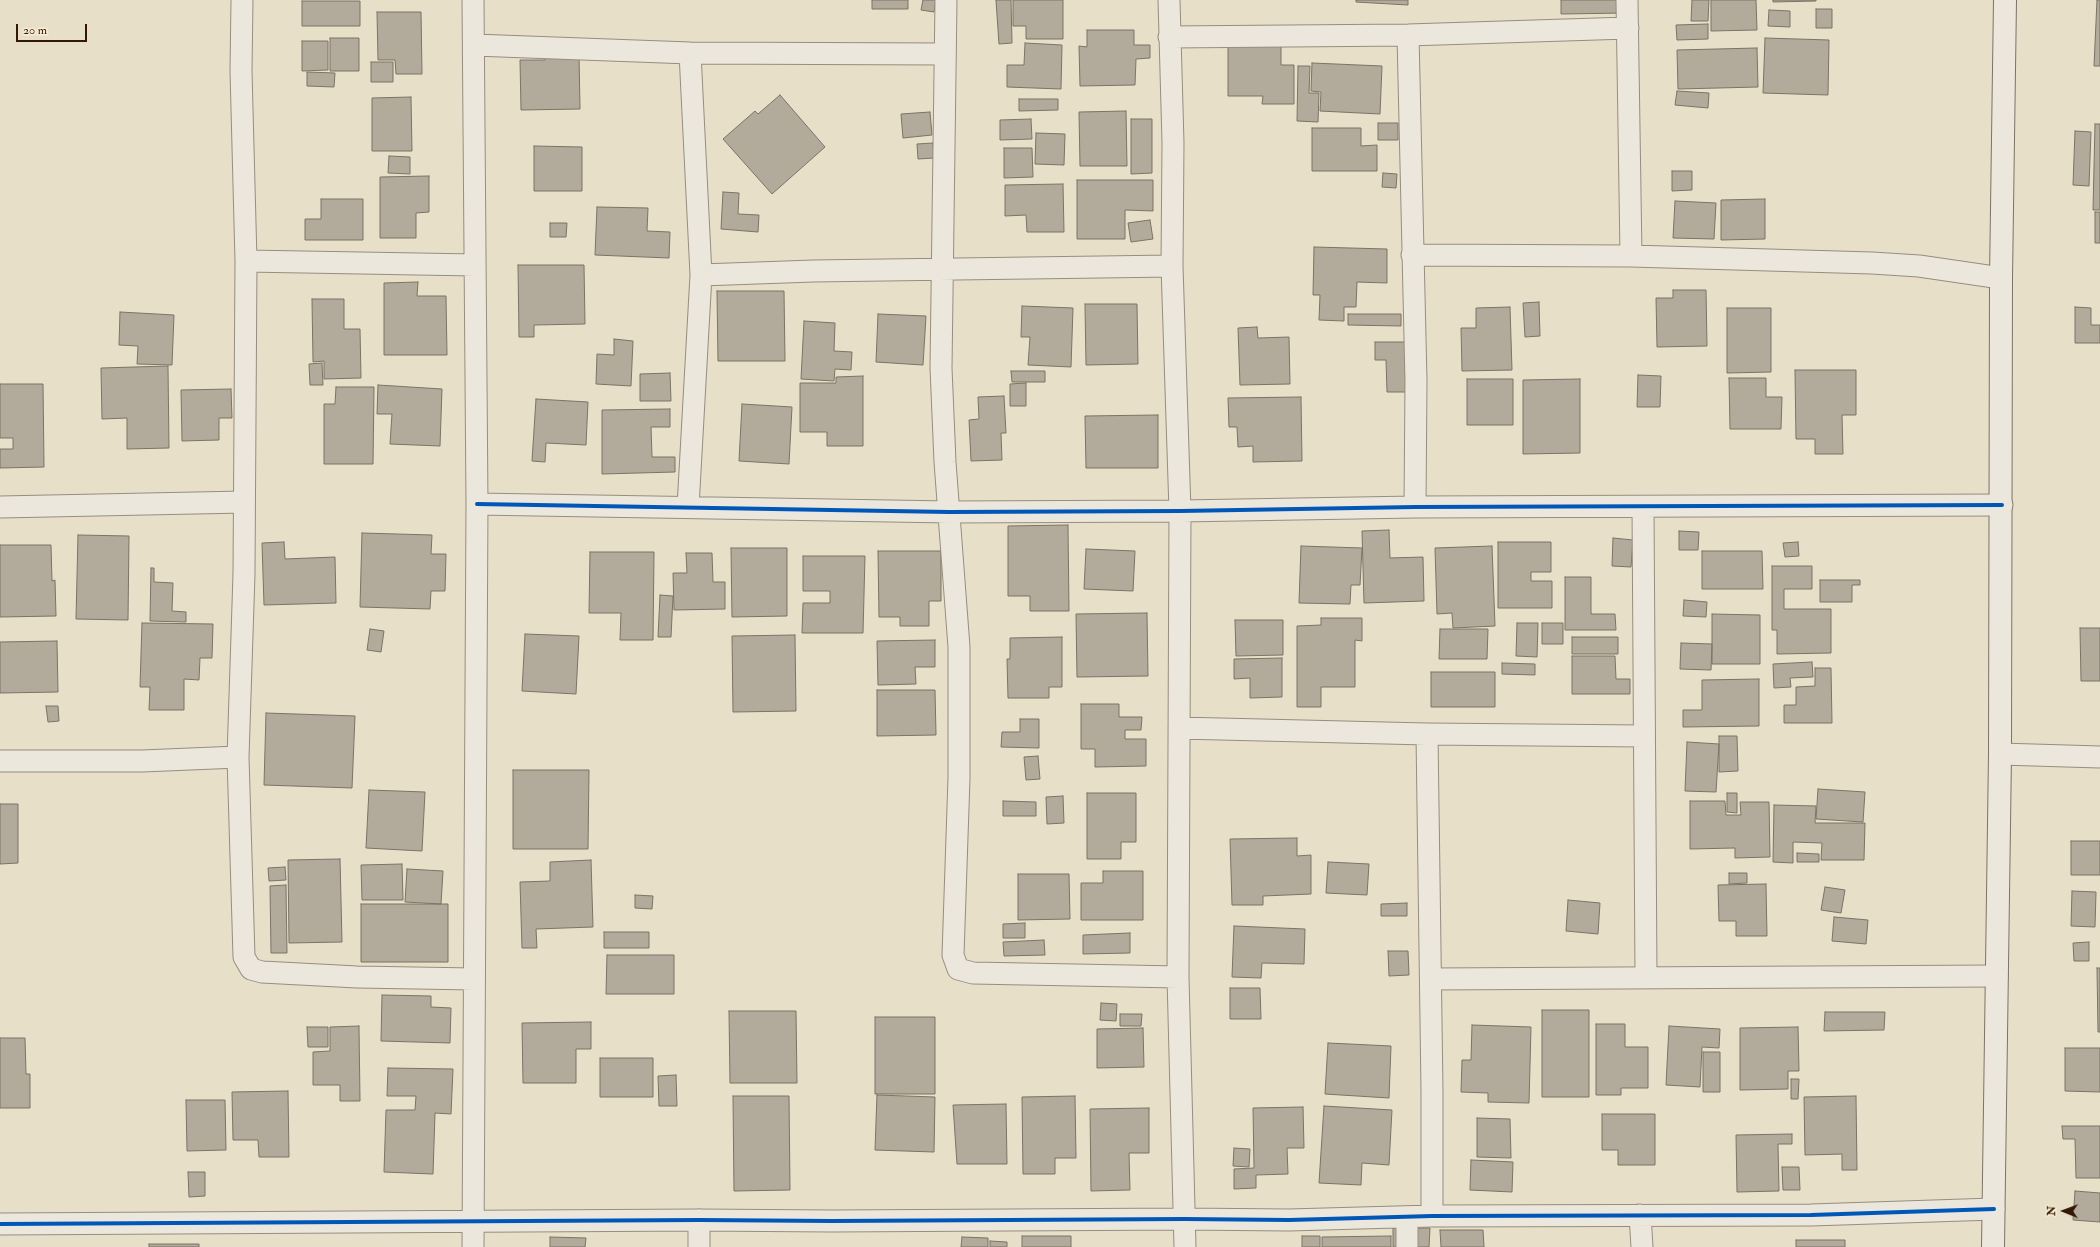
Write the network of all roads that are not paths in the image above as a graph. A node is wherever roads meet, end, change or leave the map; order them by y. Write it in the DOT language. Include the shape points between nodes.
graph roads {
  1 [pos="242,0"];
  2 [pos="473,0"];
  3 [pos="946,0"];
  4 [pos="1169,0"];
  5 [pos="1628,0"];
  6 [pos="2006,0"];
  7 [pos="1628,28"];
  8 [pos="1408,35"];
  9 [pos="1169,36"];
  10 [pos="474,45"];
  11 [pos="690,53"];
  12 [pos="945,54"];
  13 [pos="1412,254"];
  14 [pos="1631,256"];
  15 [pos="246,261"];
  16 [pos="475,265"];
  17 [pos="1172,266"];
  18 [pos="943,269"];
  19 [pos="701,275"];
  20 [pos="2001,278"];
  21 [pos="244,502"];
  22 [pos="477,504"];
  23 [pos="2002,505"];
  24 [pos="0,507"];
  25 [pos="688,507"];
  26 [pos="1415,507"];
  27 [pos="1643,507"];
  28 [pos="1180,511"];
  29 [pos="949,512"];
  30 [pos="1179,728"];
  31 [pos="1427,734"];
  32 [pos="1644,736"];
  33 [pos="2000,754"];
  34 [pos="238,757"];
  35 [pos="2100,757"];
  36 [pos="0,761"];
  37 [pos="1997,976"];
  38 [pos="1178,977"];
  39 [pos="1646,978"];
  40 [pos="474,979"];
  41 [pos="1431,979"];
  42 [pos="1994,1209"];
  43 [pos="1640,1215"];
  44 [pos="1432,1216"];
  45 [pos="1407,1217"];
  46 [pos="1184,1219"];
  47 [pos="699,1220"];
  48 [pos="472,1222"];
  49 [pos="0,1224"];
  50 [pos="473,1247"];
  51 [pos="699,1247"];
  52 [pos="1185,1247"];
  53 [pos="1407,1247"];
  54 [pos="1642,1247"];
  55 [pos="1994,1247"];
  1 -- 15 [label="street" via="241,71"];
  2 -- 10 [label="street"];
  3 -- 12 [label="street"];
  4 -- 9 [label="street"];
  5 -- 7 [label="street"];
  6 -- 20 [label="street"];
  7 -- 8 [label="street"];
  7 -- 14 [label="street"];
  8 -- 9 [label="street"];
  8 -- 13 [label="street"];
  9 -- 17 [label="street" via="1173,144"];
  10 -- 11 [label="street"];
  10 -- 16 [label="street"];
  11 -- 12 [label="street"];
  11 -- 19 [label="street"];
  12 -- 18 [label="street"];
  13 -- 14 [label="street"];
  13 -- 26 [label="street" via="1416,381"];
  14 -- 20 [label="street" via="1872,262"];
  15 -- 16 [label="street"];
  15 -- 21 [label="street"];
  16 -- 22 [label="street"];
  17 -- 18 [label="street"];
  17 -- 28 [label="street"];
  18 -- 19 [label="street"];
  18 -- 29 [label="street" via="942,368"];
  19 -- 25 [label="street"];
  20 -- 23 [label="street"];
  21 -- 24 [label="street"];
  21 -- 34 [label="street"];
  22 -- 25 [label="street"];
  22 -- 40 [label="street"];
  23 -- 27 [label="street"];
  23 -- 33 [label="street"];
  25 -- 29 [label="street"];
  26 -- 27 [label="street"];
  26 -- 28 [label="street"];
  27 -- 32 [label="street"];
  28 -- 29 [label="street"];
  28 -- 30 [label="street"];
  29 -- 38 [label="street" via="959,647 959,778 953,955 958,969 973,973"];
  30 -- 31 [label="street"];
  30 -- 38 [label="street"];
  31 -- 32 [label="street"];
  31 -- 41 [label="street"];
  32 -- 39 [label="street"];
  33 -- 35 [label="street"];
  33 -- 37 [label="street"];
  34 -- 36 [label="street" via="135,761"];
  34 -- 40 [label="street" via="244,957 251,969 262,972 357,977"];
  37 -- 39 [label="street"];
  37 -- 42 [label="street"];
  38 -- 46 [label="street"];
  39 -- 41 [label="street"];
  40 -- 48 [label="street"];
  41 -- 44 [label="street"];
  42 -- 43 [label="street" via="1810,1215"];
  42 -- 55 [label="street"];
  43 -- 44 [label="street"];
  43 -- 54 [label="street"];
  44 -- 45 [label="street"];
  45 -- 46 [label="street"];
  45 -- 53 [label="street"];
  46 -- 47 [label="street"];
  46 -- 52 [label="street"];
  47 -- 48 [label="street"];
  47 -- 51 [label="street"];
  48 -- 49 [label="street"];
  48 -- 50 [label="street"];
}
